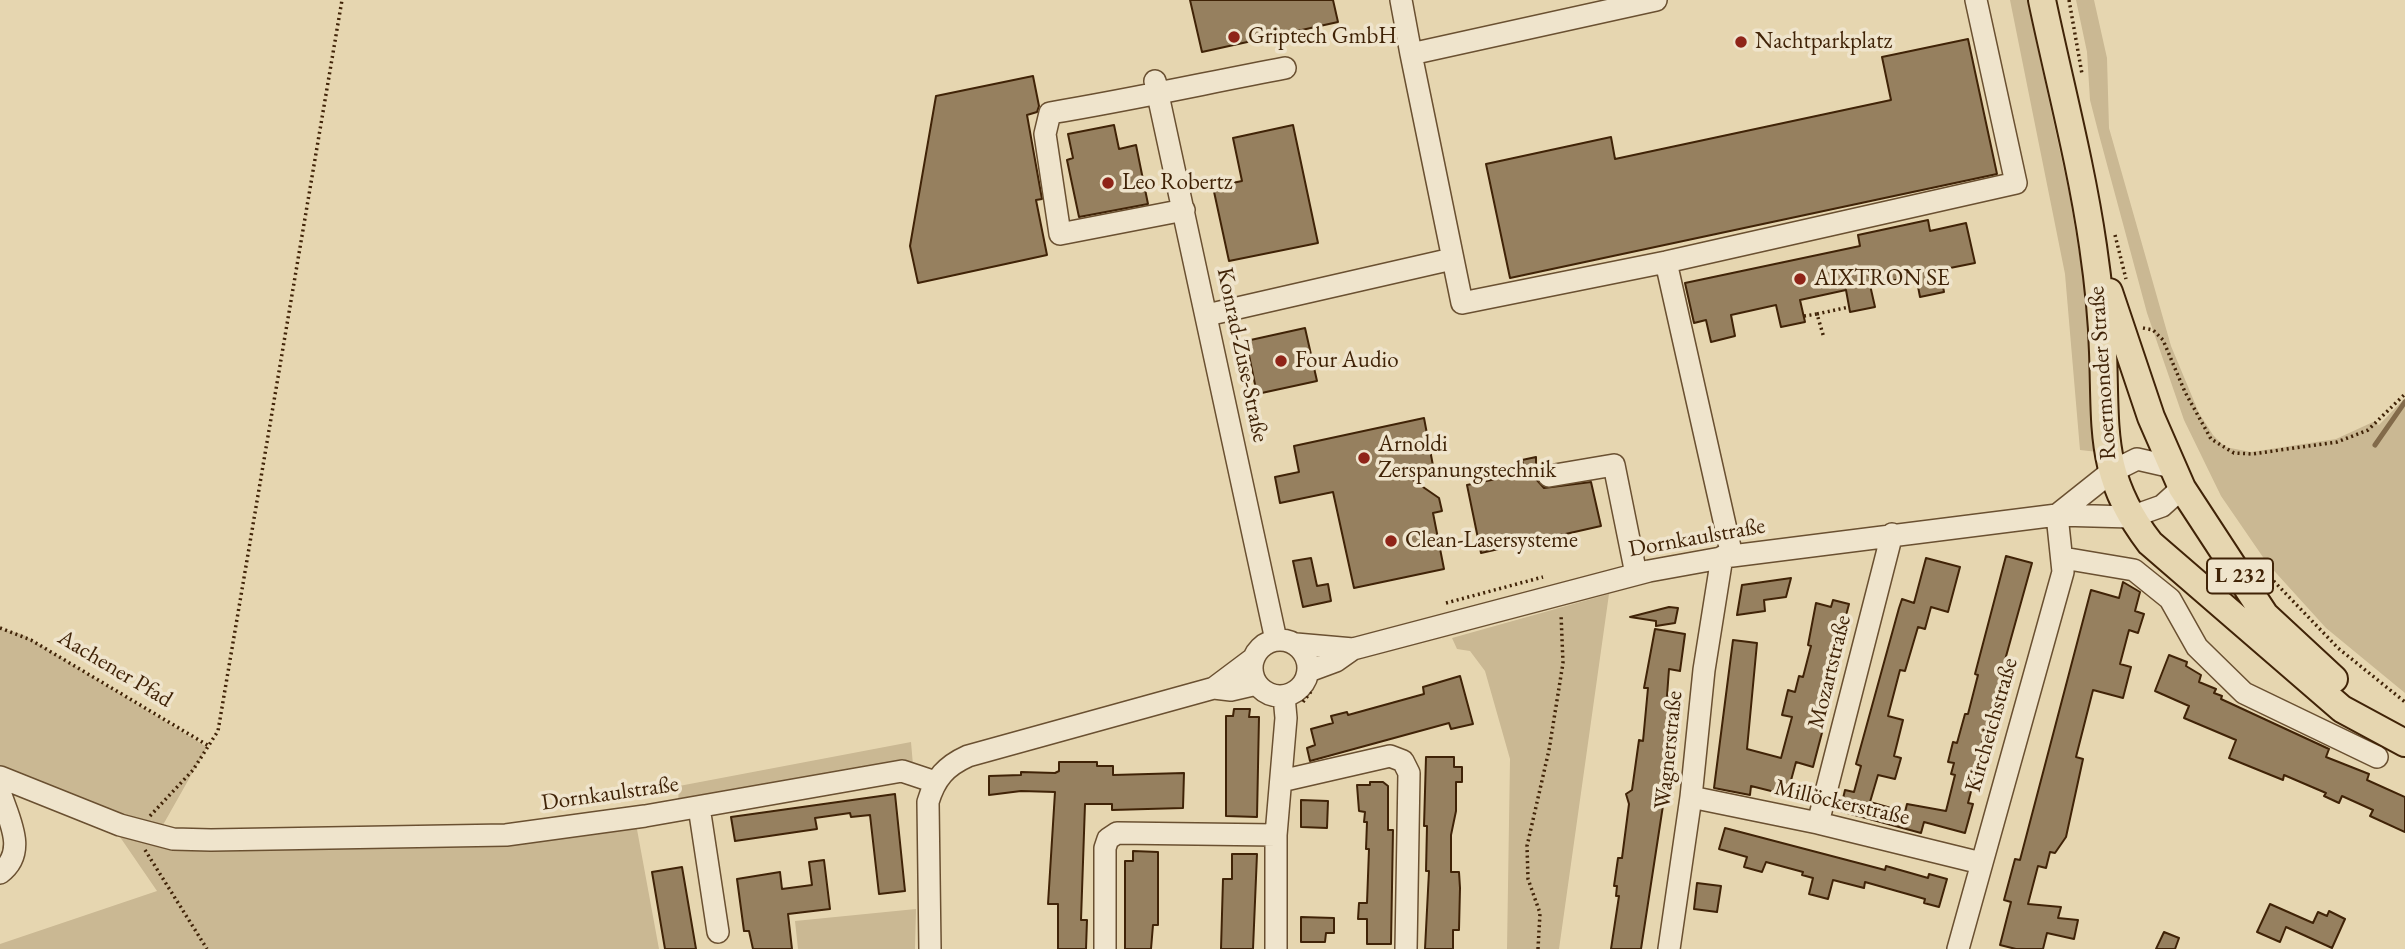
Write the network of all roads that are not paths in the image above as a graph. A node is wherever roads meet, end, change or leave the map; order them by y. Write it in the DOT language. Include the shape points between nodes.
graph roads {
  1 [pos="1401,0"];
  2 [pos="1656,0"];
  3 [pos="1976,0"];
  4 [pos="2042,0"];
  5 [pos="1410,54"];
  6 [pos="1285,68"];
  7 [pos="1157,88"];
  8 [pos="1184,210"];
  9 [pos="2093,244"];
  10 [pos="1452,259"];
  11 [pos="1666,262"];
  12 [pos="1207,315"];
  13 [pos="2111,472"];
  14 [pos="1549,476"];
  15 [pos="2177,477"];
  16 [pos="2057,515"];
  17 [pos="2131,517"];
  18 [pos="1892,534"];
  19 [pos="1727,557"];
  20 [pos="2063,558"];
  21 [pos="1636,574"];
  22 [pos="1286,642"];
  23 [pos="1353,649"];
  24 [pos="1254,658"];
  25 [pos="1309,671"];
  26 [pos="1257,684"];
  27 [pos="1214,688"];
  28 [pos="1284,696"];
  29 [pos="2405,742"];
  30 [pos="2377,757"];
  31 [pos="0,777"];
  32 [pos="1281,781"];
  33 [pos="935,782"];
  34 [pos="0,792"];
  35 [pos="1691,797"];
  36 [pos="699,807"];
  37 [pos="1818,823"];
  38 [pos="1276,835"];
  39 [pos="1981,863"];
  40 [pos="0,873"];
  41 [pos="718,932"];
  42 [pos="930,949"];
  43 [pos="1105,949"];
  44 [pos="1276,949"];
  45 [pos="1406,949"];
  46 [pos="1669,949"];
  47 [pos="1958,949"];
  1 -- 5 [label="street"];
  2 -- 5 [label="street"];
  3 -- 11 [label="street" via="2017,183"];
  4 -- 9 [label="main road, Roermonder Straße / L 232"];
  5 -- 10 [label="street"];
  6 -- 7 [label="street"];
  7 -- 8 [label="street, Konrad-Zuse-Straße"];
  7 -- 8 [label="street" via="1050,113 1045,134 1060,234"];
  8 -- 12 [label="street, Konrad-Zuse-Straße"];
  9 -- 13 [label="main road, Roermonder Straße / L 232"];
  9 -- 15 [label="main road, Roermonder Straße / L 232" via="2151,417"];
  10 -- 11 [label="street" via="1462,303"];
  10 -- 12 [label="street"];
  11 -- 19 [label="street"];
  12 -- 22 [label="street, Konrad-Zuse-Straße"];
  13 -- 15 [label="street" via="2137,459"];
  13 -- 16 [label="street"];
  13 -- 17 [label="main road, Roermonder Straße / L 232"];
  14 -- 21 [label="street" via="1614,465"];
  15 -- 17 [label="street, Dornkaulstraße" via="2162,506"];
  15 -- 29 [label="main road, Roermonder Straße / L 232" via="2265,615"];
  16 -- 17 [label="street, Dornkaulstraße"];
  16 -- 18 [label="street, Dornkaulstraße"];
  16 -- 20 [label="street, Kircheichstraße"];
  17 -- 29 [label="main road, Roermonder Straße / L 232" via="2151,543 2342,709"];
  18 -- 19 [label="street, Dornkaulstraße"];
  18 -- 37 [label="street, Mozartstraße"];
  19 -- 21 [label="street, Dornkaulstraße"];
  19 -- 35 [label="street, Wagnerstraße" via="1704,670"];
  20 -- 30 [label="street" via="2134,570 2170,599 2197,647 2244,693"];
  20 -- 39 [label="street, Kircheichstraße" via="2063,572"];
  21 -- 23 [label="street, Dornkaulstraße"];
  22 -- 23 [label="street, Dornkaulstraße"];
  22 -- 24 [label="street" via="1266,643"];
  22 -- 25 [label="street" via="1306,656"];
  23 -- 25 [label="street, Dornkaulstraße"];
  24 -- 26 [label="street"];
  24 -- 27 [label="street"];
  25 -- 28 [label="street" via="1300,688"];
  26 -- 27 [label="street" via="1231,690"];
  26 -- 28 [label="street"];
  27 -- 33 [label="street" via="968,756 951,764"];
  28 -- 32 [label="street"];
  31 -- 36 [label="street, Dornkaulstraße" via="173,839 506,835"];
  32 -- 38 [label="street"];
  32 -- 45 [label="street" via="1390,756 1403,761 1409,773"];
  33 -- 36 [label="street, Dornkaulstraße" via="902,771"];
  33 -- 42 [label="street" via="928,802"];
  34 -- 40 [label="street" via="17,843 11,865"];
  35 -- 37 [label="street, Millöckerstraße"];
  35 -- 46 [label="street, Wagnerstraße"];
  36 -- 41 [label="street"];
  37 -- 39 [label="street, Millöckerstraße"];
  38 -- 43 [label="street" via="1117,833 1105,848"];
  38 -- 44 [label="street"];
  39 -- 47 [label="street, Kircheichstraße"];
}
